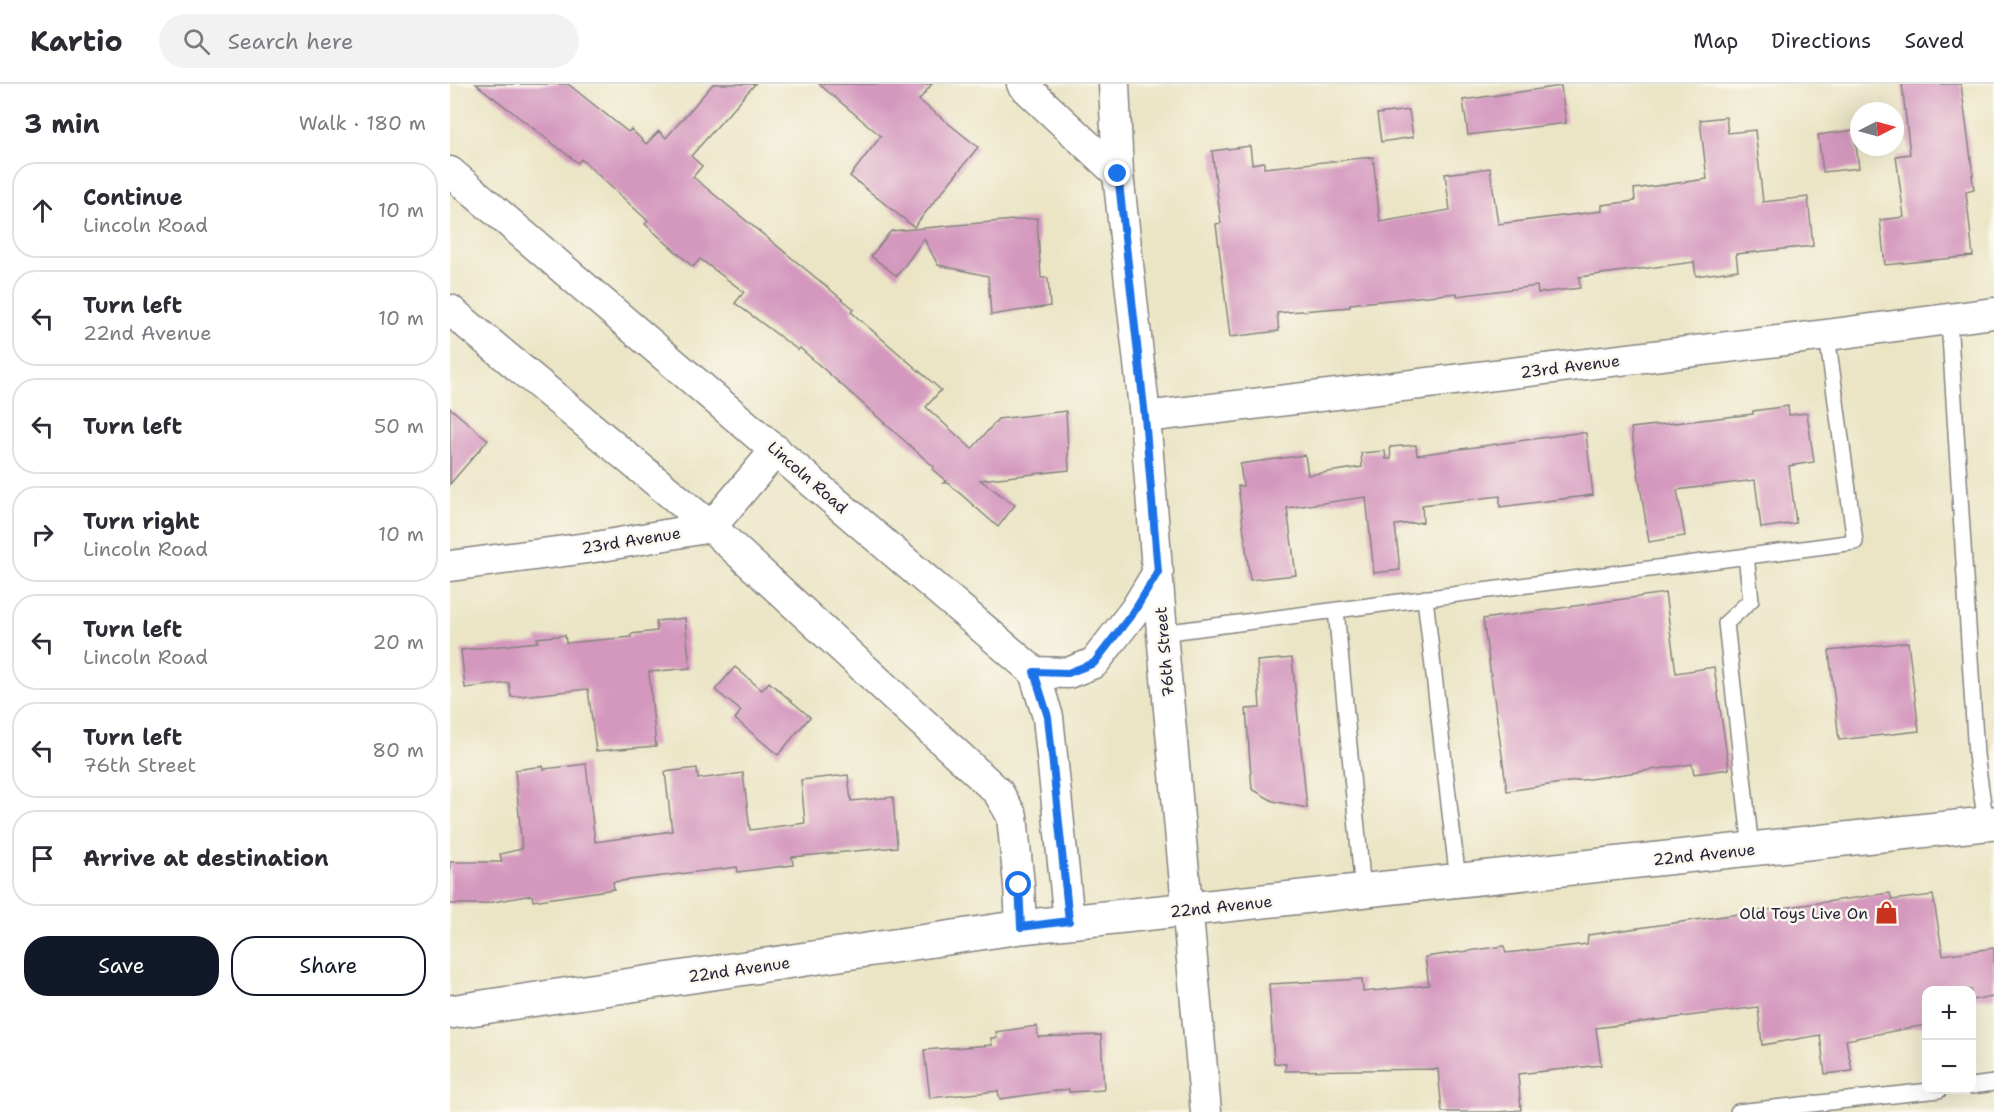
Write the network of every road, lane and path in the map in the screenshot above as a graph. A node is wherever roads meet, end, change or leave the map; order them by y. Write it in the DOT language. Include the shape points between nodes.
graph roads {
  1 [pos="1022,84"];
  2 [pos="1114,84"];
  3 [pos="450,172"];
  4 [pos="1118,174"];
  5 [pos="450,310"];
  6 [pos="1994,313"];
  7 [pos="1949,319"];
  8 [pos="1827,335"];
  9 [pos="1145,417"];
  10 [pos="776,450"];
  11 [pos="711,527"];
  12 [pos="1746,556"];
  13 [pos="450,566"];
  14 [pos="1158,572"];
  15 [pos="1425,598"];
  16 [pos="1336,610"];
  17 [pos="1162,633"];
  18 [pos="1034,672"];
  19 [pos="1990,824"];
  20 [pos="1751,849"];
  21 [pos="1458,881"];
  22 [pos="1363,891"];
  23 [pos="1187,910"];
  24 [pos="1069,921"];
  25 [pos="1021,927"];
  26 [pos="450,1012"];
  27 [pos="1994,1083"];
  28 [pos="1976,1085"];
  29 [pos="1922,1091"];
  30 [pos="1206,1112"];
  31 [pos="1738,1112"];
  1 -- 4 [label="street"];
  2 -- 4 [label="street, 76th Street"];
  3 -- 10 [label="street, Lincoln Road"];
  4 -- 9 [label="street, 76th Street"];
  5 -- 11 [label="street"];
  6 -- 7 [label="street, 23rd Avenue"];
  7 -- 8 [label="street, 23rd Avenue"];
  7 -- 19 [label="lane" via="1976,755"];
  8 -- 9 [label="street, 23rd Avenue"];
  8 -- 12 [label="lane" via="1855,542"];
  9 -- 14 [label="street, 76th Street"];
  10 -- 11 [label="street"];
  10 -- 18 [label="street, Lincoln Road"];
  11 -- 13 [label="street, 23rd Avenue"];
  11 -- 25 [label="street" via="998,792 1012,816"];
  12 -- 15 [label="lane"];
  12 -- 20 [label="lane" via="1751,600 1726,623"];
  14 -- 17 [label="street, 76th Street"];
  14 -- 18 [label="street" via="1135,610 1094,663 1068,673"];
  15 -- 16 [label="lane"];
  15 -- 21 [label="lane"];
  16 -- 17 [label="lane"];
  16 -- 22 [label="lane"];
  17 -- 23 [label="street, 76th Street"];
  18 -- 24 [label="street" via="1048,717"];
  19 -- 20 [label="street, 22nd Avenue"];
  20 -- 21 [label="street, 22nd Avenue"];
  21 -- 22 [label="street, 22nd Avenue"];
  22 -- 23 [label="street, 22nd Avenue"];
  23 -- 24 [label="street, 22nd Avenue"];
  23 -- 30 [label="street, 76th Street"];
  24 -- 25 [label="street, 22nd Avenue"];
  25 -- 26 [label="street, 22nd Avenue"];
  27 -- 28 [label="lane"];
  29 -- 31 [label="lane"];
}
